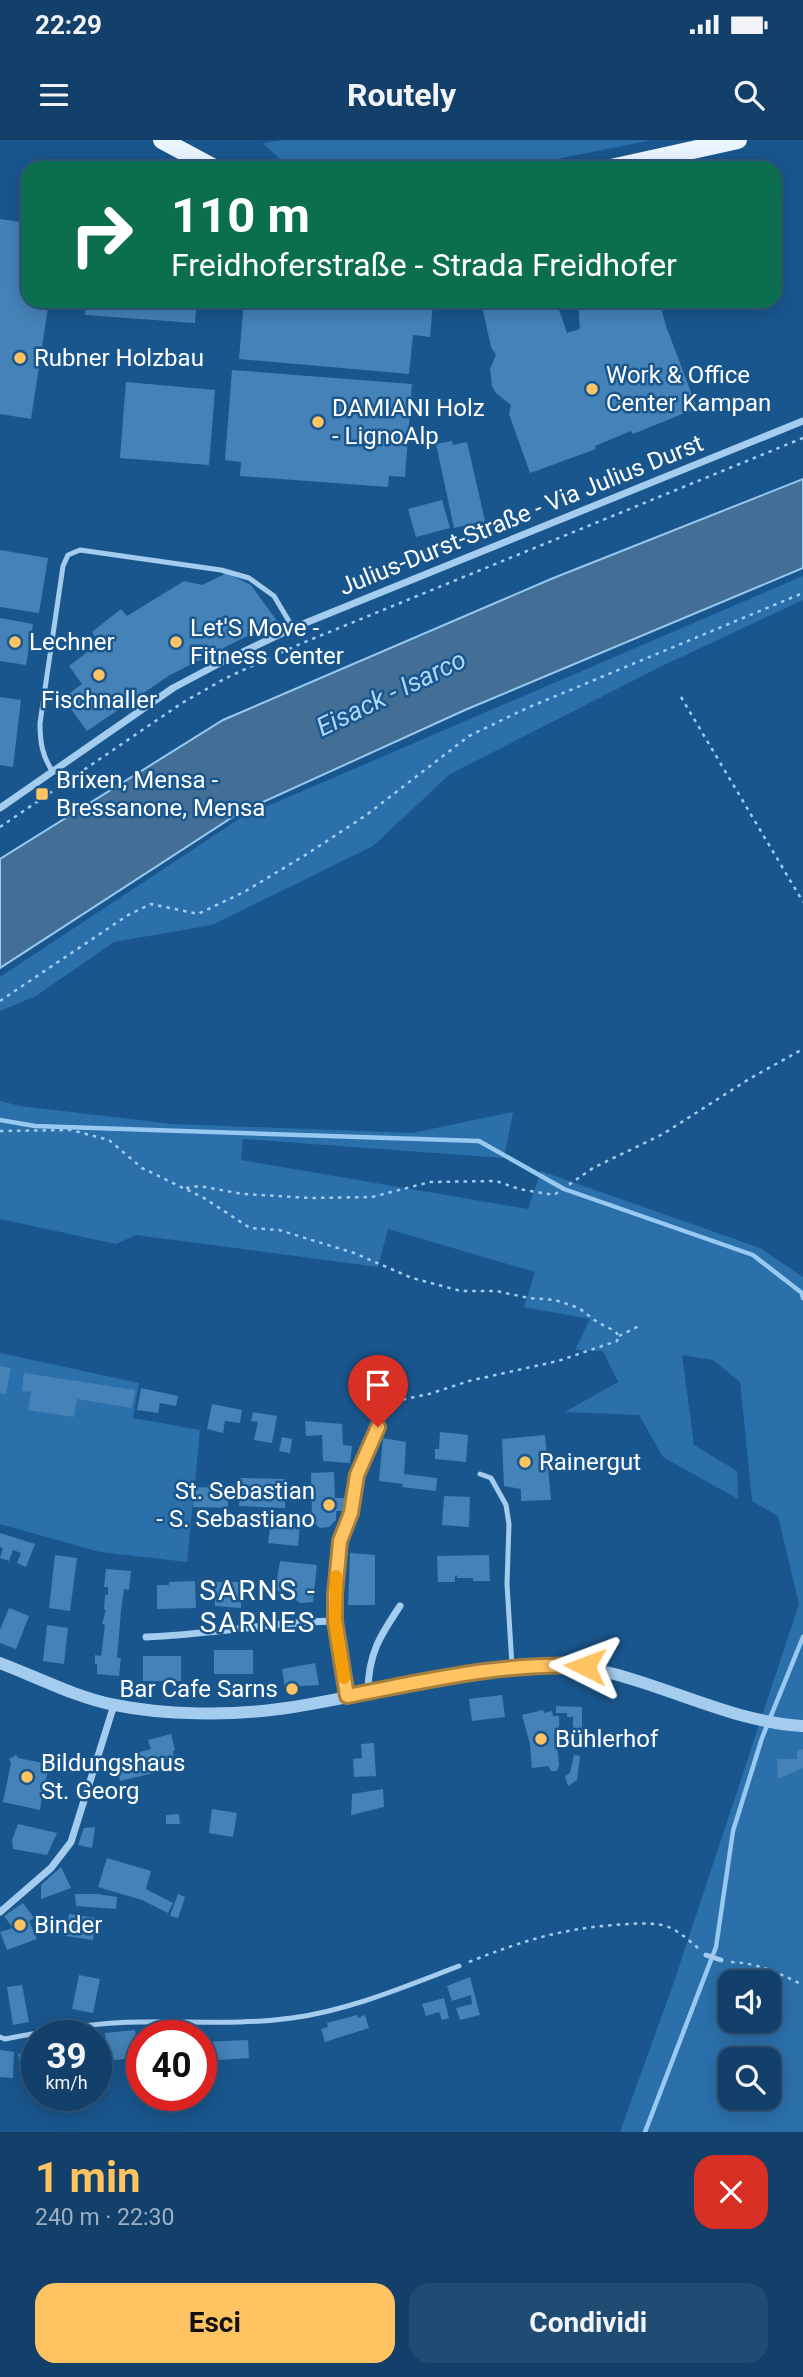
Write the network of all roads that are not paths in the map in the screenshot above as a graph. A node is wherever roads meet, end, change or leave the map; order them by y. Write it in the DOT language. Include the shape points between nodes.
graph roads {
  1 [pos="162,140"];
  2 [pos="738,140"];
  3 [pos="201,161"];
  4 [pos="643,161"];
  5 [pos="803,421"];
  6 [pos="293,628"];
  7 [pos="53,772"];
  8 [pos="0,808"];
  9 [pos="378,1427"];
  10 [pos="480,1474"];
  11 [pos="400,1606"];
  12 [pos="335,1621"];
  13 [pos="146,1637"];
  14 [pos="0,1663"];
  15 [pos="512,1667"];
  16 [pos="368,1692"];
  17 [pos="347,1696"];
  18 [pos="114,1705"];
  19 [pos="796,1726"];
  20 [pos="0,1912"];
  21 [pos="706,1955"];
  22 [pos="721,1960"];
  23 [pos="459,1966"];
  24 [pos="0,2038"];
  1 -- 3 [label="main road"];
  2 -- 4 [label="main road"];
  5 -- 6 [label="street, Julius-Durst-Straße - Via Julius Durst"];
  6 -- 7 [label="street, Julius-Durst-Straße - Via Julius Durst" via="173,688"];
  6 -- 7 [label="lane" via="274,596 249,578 80,550 68,555 40,723 40,745"];
  7 -- 8 [label="street, Julius-Durst-Straße - Via Julius Durst"];
  9 -- 12 [label="street" via="357,1475 351,1513 340,1541"];
  10 -- 15 [label="lane" via="491,1478 506,1505"];
  11 -- 16 [label="street" via="377,1642 370,1661"];
  12 -- 13 [label="street"];
  12 -- 17 [label="street"];
  14 -- 18 [label="street"];
  15 -- 16 [label="street"];
  15 -- 19 [label="street" via="585,1666 720,1709"];
  16 -- 17 [label="street"];
  17 -- 18 [label="street" via="234,1712"];
  18 -- 20 [label="street" via="71,1842 51,1868"];
  21 -- 22 [label="lane"];
  23 -- 24 [label="lane" via="349,2007 290,2018 68,2026"];
}
